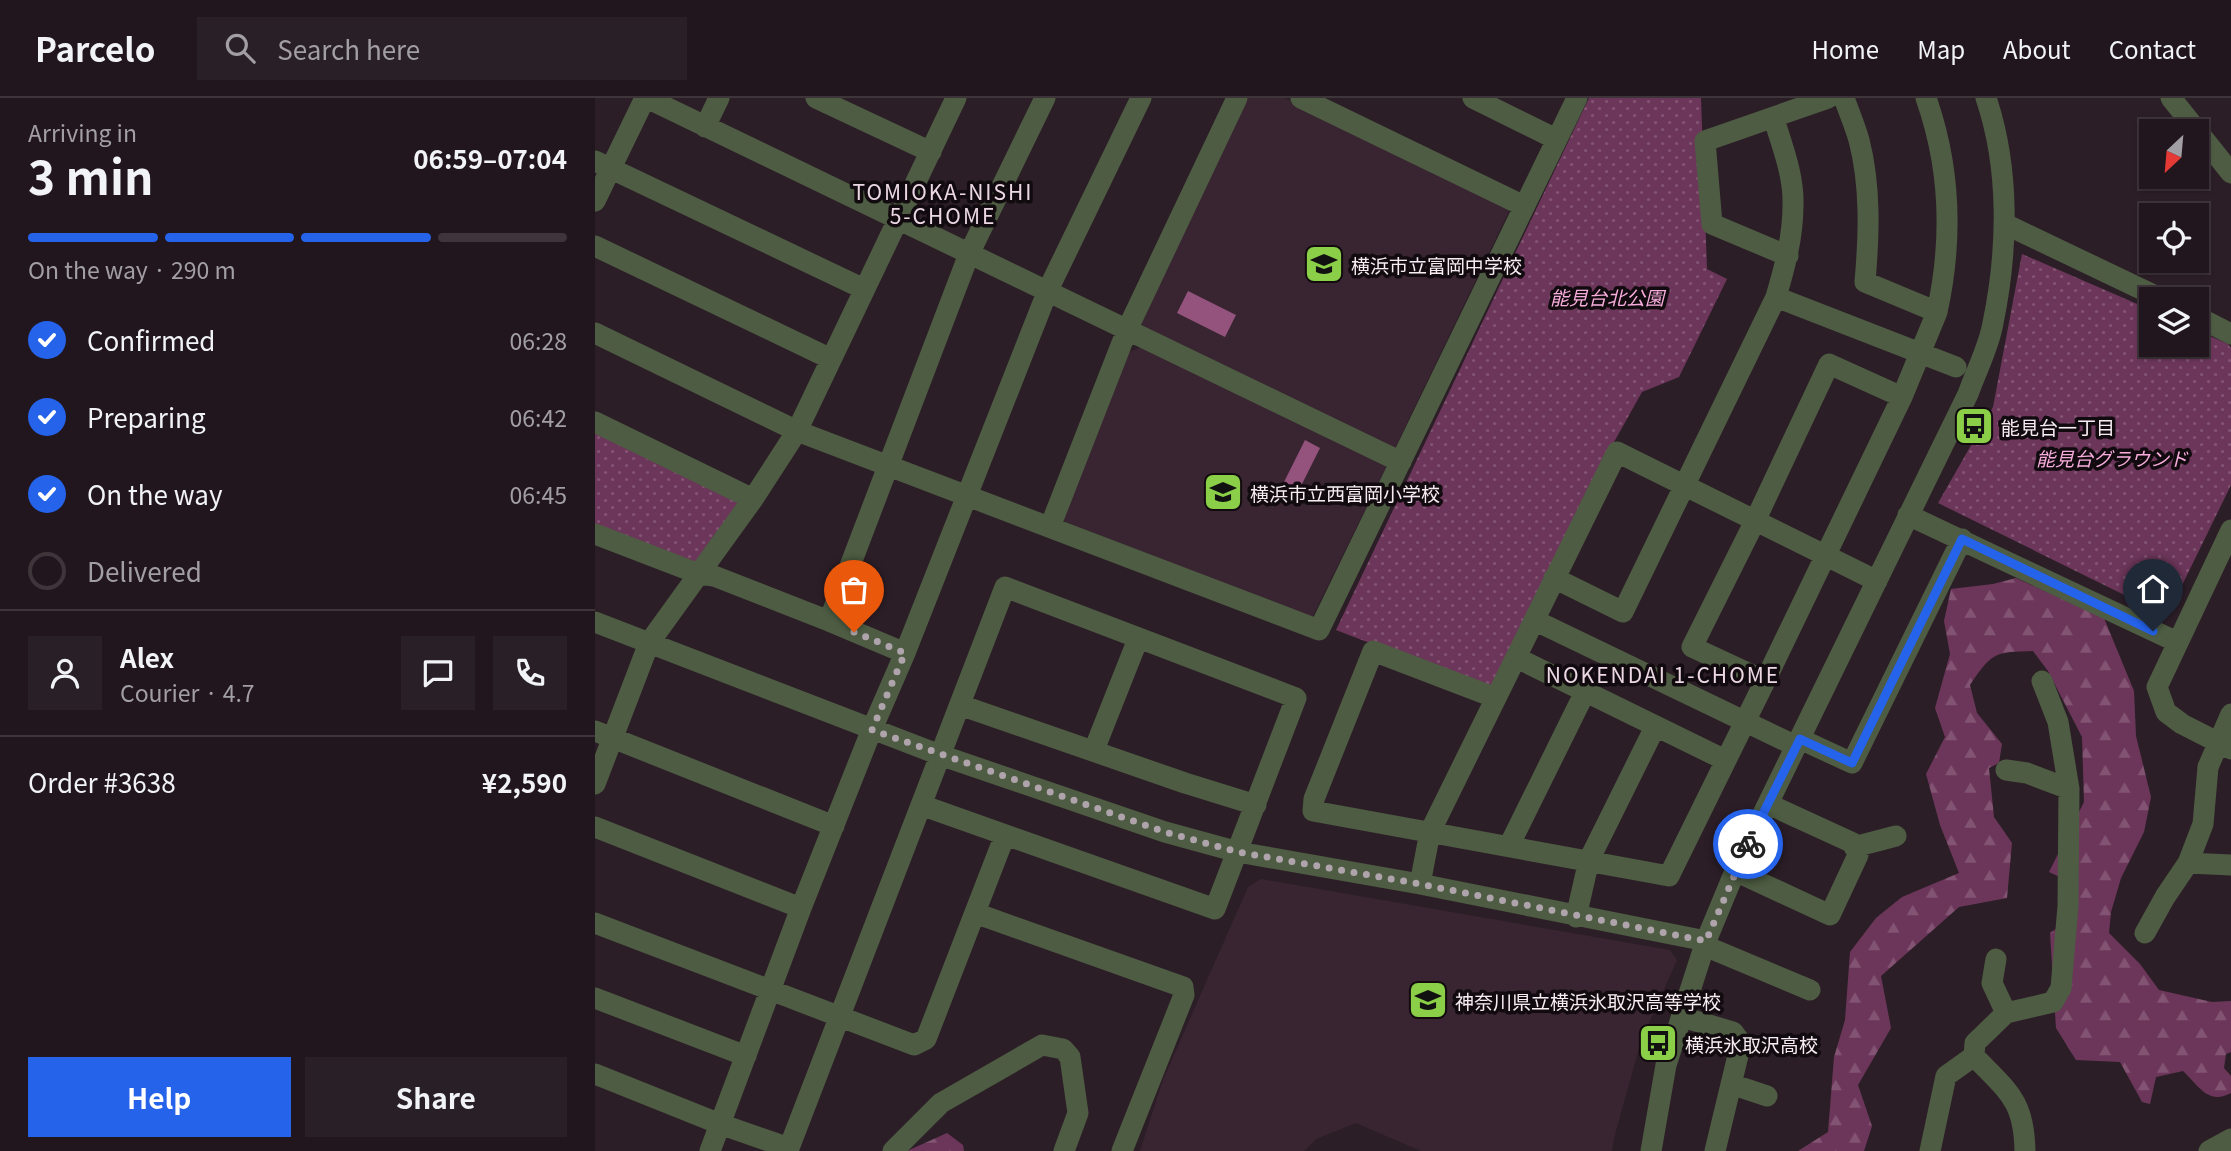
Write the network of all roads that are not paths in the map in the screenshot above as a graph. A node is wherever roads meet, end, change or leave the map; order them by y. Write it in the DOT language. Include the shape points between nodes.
graph roads {
  1 [pos="646,98"];
  2 [pos="719,98"];
  3 [pos="816,98"];
  4 [pos="956,98"];
  5 [pos="1045,98"];
  6 [pos="1141,98"];
  7 [pos="1237,98"];
  8 [pos="1473,98"];
  9 [pos="1577,98"];
  10 [pos="1828,98"];
  11 [pos="1844,98"];
  12 [pos="1926,98"];
  13 [pos="1986,98"];
  14 [pos="2171,98"];
  15 [pos="1314,101"];
  16 [pos="1774,118"];
  17 [pos="705,127"];
  18 [pos="1556,139"];
  19 [pos="931,152"];
  20 [pos="602,165"];
  21 [pos="2231,173"];
  22 [pos="595,201"];
  23 [pos="1524,206"];
  24 [pos="898,220"];
  25 [pos="2005,224"];
  26 [pos="595,246"];
  27 [pos="969,254"];
  28 [pos="1788,256"];
  29 [pos="2139,288"];
  30 [pos="864,289"];
  31 [pos="1048,290"];
  32 [pos="1776,297"];
  33 [pos="1937,312"];
  34 [pos="2209,323"];
  35 [pos="1127,330"];
  36 [pos="595,333"];
  37 [pos="2231,334"];
  38 [pos="1921,353"];
  39 [pos="831,359"];
  40 [pos="1956,367"];
  41 [pos="1902,397"];
  42 [pos="595,422"];
  43 [pos="797,431"];
  44 [pos="1401,462"];
  45 [pos="887,465"];
  46 [pos="1685,485"];
  47 [pos="968,495"];
  48 [pos="753,499"];
  49 [pos="1908,515"];
  50 [pos="1755,522"];
  51 [pos="1050,527"];
  52 [pos="2231,530"];
  53 [pos="595,534"];
  54 [pos="1962,539"];
  55 [pos="1826,555"];
  56 [pos="2226,556"];
  57 [pos="699,574"];
  58 [pos="1554,578"];
  59 [pos="1877,581"];
  60 [pos="1534,620"];
  61 [pos="829,621"];
  62 [pos="595,622"];
  63 [pos="1138,639"];
  64 [pos="2177,642"];
  65 [pos="649,643"];
  66 [pos="905,653"];
  67 [pos="1517,658"];
  68 [pos="1765,681"];
  69 [pos="2042,681"];
  70 [pos="1585,692"];
  71 [pos="1496,698"];
  72 [pos="960,705"];
  73 [pos="2231,714"];
  74 [pos="1743,721"];
  75 [pos="1655,727"];
  76 [pos="872,730"];
  77 [pos="604,734"];
  78 [pos="1798,742"];
  79 [pos="2224,745"];
  80 [pos="1094,750"];
  81 [pos="940,755"];
  82 [pos="1725,760"];
  83 [pos="2006,770"];
  84 [pos="595,784"];
  85 [pos="2069,789"];
  86 [pos="1768,804"];
  87 [pos="921,805"];
  88 [pos="1256,805"];
  89 [pos="834,826"];
  90 [pos="595,827"];
  91 [pos="1430,832"];
  92 [pos="1005,835"];
  93 [pos="1896,836"];
  94 [pos="1509,846"];
  95 [pos="1854,846"];
  96 [pos="1238,852"];
  97 [pos="1589,860"];
  98 [pos="2188,863"];
  99 [pos="2231,865"];
  100 [pos="1735,871"];
  101 [pos="1420,884"];
  102 [pos="801,908"];
  103 [pos="975,913"];
  104 [pos="1576,917"];
  105 [pos="595,923"];
  106 [pos="2145,933"];
  107 [pos="1705,943"];
  108 [pos="1996,960"];
  109 [pos="772,990"];
  110 [pos="1810,990"];
  111 [pos="595,998"];
  112 [pos="2006,1013"];
  113 [pos="840,1015"];
  114 [pos="1682,1017"];
  115 [pos="746,1056"];
  116 [pos="1974,1056"];
  117 [pos="595,1074"];
  118 [pos="1731,1084"];
  119 [pos="1767,1096"];
  120 [pos="720,1124"];
  121 [pos="2231,1139"];
  122 [pos="710,1151"];
  123 [pos="893,1151"];
  124 [pos="1063,1151"];
  125 [pos="1122,1151"];
  126 [pos="1651,1151"];
  127 [pos="1715,1151"];
  128 [pos="1930,1151"];
  129 [pos="2025,1151"];
  130 [pos="2209,1151"];
  1 -- 17 [label="street"];
  1 -- 20 [label="street"];
  2 -- 17 [label="street"];
  3 -- 19 [label="street"];
  4 -- 19 [label="street"];
  5 -- 27 [label="street"];
  6 -- 31 [label="street"];
  7 -- 35 [label="street"];
  8 -- 18 [label="street"];
  9 -- 18 [label="street"];
  10 -- 16 [label="street"];
  11 -- 33 [label="street" via="1859,139 1867,187 1865,282"];
  12 -- 33 [label="street" via="1944,168 1948,230 1946,272"];
  13 -- 25 [label="street" via="2000,158"];
  14 -- 21 [label="street"];
  15 -- 23 [label="street"];
  16 -- 28 [label="street" via="1794,203"];
  16 -- 28 [label="street" via="1705,141 1712,224"];
  17 -- 24 [label="street"];
  18 -- 23 [label="street"];
  19 -- 24 [label="street"];
  20 -- 22 [label="street"];
  20 -- 30 [label="street"];
  23 -- 44 [label="street"];
  24 -- 27 [label="street"];
  24 -- 30 [label="street"];
  25 -- 29 [label="street"];
  25 -- 49 [label="street" via="1993,326 1968,394"];
  26 -- 39 [label="street"];
  27 -- 31 [label="street"];
  27 -- 45 [label="street"];
  28 -- 32 [label="street"];
  30 -- 39 [label="street"];
  31 -- 35 [label="street"];
  31 -- 47 [label="street"];
  32 -- 38 [label="street"];
  32 -- 46 [label="street"];
  33 -- 38 [label="street"];
  34 -- 37 [label="street"];
  35 -- 44 [label="street"];
  35 -- 51 [label="street"];
  36 -- 43 [label="street"];
  38 -- 40 [label="street"];
  38 -- 41 [label="street"];
  39 -- 43 [label="street"];
  41 -- 50 [label="street" via="1829,364"];
  41 -- 55 [label="street"];
  42 -- 48 [label="street"];
  43 -- 45 [label="street"];
  43 -- 48 [label="street"];
  44 -- 51 [label="street" via="1319,630"];
  45 -- 47 [label="street"];
  45 -- 61 [label="street"];
  46 -- 50 [label="street"];
  46 -- 58 [label="street" via="1616,452"];
  46 -- 58 [label="street" via="1623,612"];
  47 -- 51 [label="street"];
  47 -- 66 [label="street"];
  48 -- 57 [label="street"];
  49 -- 54 [label="street"];
  49 -- 59 [label="street"];
  50 -- 55 [label="street"];
  50 -- 68 [label="street" via="1692,646"];
  52 -- 56 [label="street"];
  53 -- 57 [label="street"];
  54 -- 64 [label="street"];
  54 -- 78 [label="street" via="1852,763"];
  55 -- 59 [label="street"];
  55 -- 68 [label="street"];
  56 -- 64 [label="street"];
  57 -- 61 [label="street"];
  57 -- 65 [label="street"];
  58 -- 60 [label="street"];
  59 -- 78 [label="street"];
  60 -- 67 [label="street"];
  60 -- 74 [label="street"];
  61 -- 66 [label="street"];
  62 -- 65 [label="street"];
  63 -- 72 [label="street" via="1005,587"];
  63 -- 80 [label="street"];
  63 -- 88 [label="street" via="1296,698"];
  64 -- 79 [label="street" via="2157,687 2166,712"];
  65 -- 76 [label="street"];
  65 -- 77 [label="street"];
  66 -- 76 [label="street"];
  67 -- 70 [label="street"];
  67 -- 71 [label="street"];
  68 -- 74 [label="street"];
  69 -- 85 [label="street" via="2058,722"];
  70 -- 75 [label="street"];
  70 -- 94 [label="street"];
  71 -- 91 [label="street"];
  71 -- 91 [label="street" via="1373,651 1367,661 1313,811"];
  72 -- 80 [label="street"];
  72 -- 81 [label="street"];
  73 -- 79 [label="street"];
  74 -- 78 [label="street"];
  74 -- 82 [label="street"];
  75 -- 82 [label="street"];
  75 -- 97 [label="street"];
  76 -- 81 [label="street"];
  76 -- 89 [label="street"];
  77 -- 84 [label="street"];
  77 -- 89 [label="street"];
  78 -- 86 [label="street"];
  79 -- 98 [label="street" via="2208,767 2203,824"];
  80 -- 88 [label="street"];
  81 -- 87 [label="street"];
  81 -- 96 [label="street" via="1165,832"];
  82 -- 97 [label="street" via="1669,876"];
  83 -- 85 [label="street"];
  85 -- 112 [label="street" via="2061,988 2053,1002"];
  86 -- 95 [label="street"];
  86 -- 100 [label="street"];
  87 -- 92 [label="street"];
  87 -- 113 [label="street"];
  88 -- 96 [label="street"];
  89 -- 102 [label="street"];
  90 -- 102 [label="street"];
  91 -- 94 [label="street"];
  91 -- 101 [label="street"];
  92 -- 96 [label="street" via="1215,909"];
  92 -- 103 [label="street"];
  93 -- 95 [label="street"];
  94 -- 97 [label="street"];
  95 -- 100 [label="street" via="1858,855 1830,915"];
  96 -- 101 [label="street"];
  97 -- 104 [label="street"];
  98 -- 99 [label="street"];
  98 -- 106 [label="street"];
  100 -- 107 [label="street"];
  101 -- 104 [label="street"];
  102 -- 109 [label="street"];
  103 -- 113 [label="street" via="926,1039 914,1045"];
  103 -- 125 [label="street" via="1183,987 1184,995"];
  104 -- 107 [label="street"];
  105 -- 109 [label="street"];
  107 -- 110 [label="street"];
  107 -- 114 [label="street"];
  108 -- 112 [label="street" via="1992,984"];
  109 -- 113 [label="street"];
  109 -- 115 [label="street"];
  111 -- 115 [label="street"];
  112 -- 116 [label="street" via="1975,1043"];
  113 -- 120 [label="street" via="789,1148"];
  114 -- 118 [label="street" via="1733,1032 1741,1043"];
  114 -- 126 [label="street" via="1666,1065"];
  115 -- 120 [label="street"];
  116 -- 128 [label="street" via="1946,1076"];
  116 -- 129 [label="street" via="2015,1099 2025,1130"];
  117 -- 120 [label="street"];
  118 -- 119 [label="street"];
  118 -- 127 [label="street"];
  120 -- 122 [label="street"];
  121 -- 130 [label="street"];
  123 -- 124 [label="street" via="941,1103 1042,1045 1063,1049 1070,1058 1078,1113"];
}
